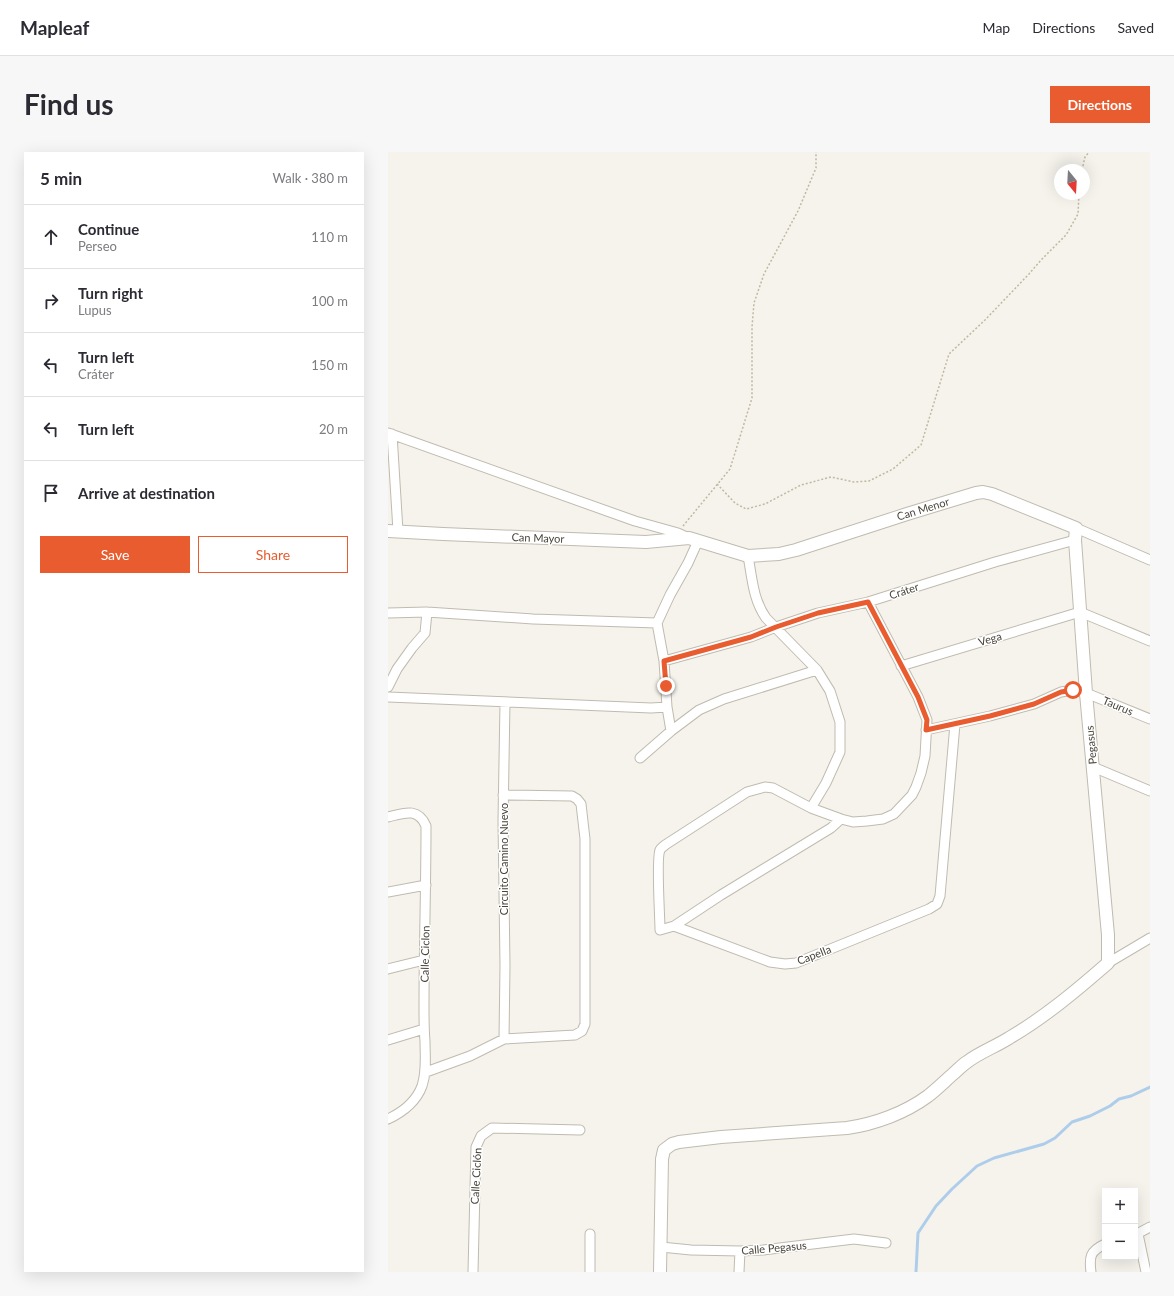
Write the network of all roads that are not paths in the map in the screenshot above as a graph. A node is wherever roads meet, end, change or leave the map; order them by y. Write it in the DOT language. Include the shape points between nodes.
graph roads {
  1 [pos="390,433"];
  2 [pos="393,531"];
  3 [pos="1075,534"];
  4 [pos="688,537"];
  5 [pos="748,556"];
  6 [pos="1150,560"];
  7 [pos="868,602"];
  8 [pos="427,612"];
  9 [pos="1080,612"];
  10 [pos="388,613"];
  11 [pos="657,623"];
  12 [pos="776,627"];
  13 [pos="1150,642"];
  14 [pos="664,661"];
  15 [pos="901,666"];
  16 [pos="817,670"];
  17 [pos="388,687"];
  18 [pos="1086,693"];
  19 [pos="388,697"];
  20 [pos="505,702"];
  21 [pos="667,707"];
  22 [pos="1150,720"];
  23 [pos="956,724"];
  24 [pos="926,730"];
  25 [pos="671,731"];
  26 [pos="640,758"];
  27 [pos="1093,767"];
  28 [pos="1150,791"];
  29 [pos="503,795"];
  30 [pos="811,808"];
  31 [pos="388,818"];
  32 [pos="841,819"];
  33 [pos="426,885"];
  34 [pos="388,892"];
  35 [pos="674,926"];
  36 [pos="1150,938"];
  37 [pos="424,960"];
  38 [pos="1108,962"];
  39 [pos="388,969"];
  40 [pos="424,1029"];
  41 [pos="504,1039"];
  42 [pos="388,1040"];
  43 [pos="426,1072"];
  44 [pos="388,1118"];
  45 [pos="580,1130"];
  46 [pos="1150,1227"];
  47 [pos="1138,1233"];
  48 [pos="590,1234"];
  49 [pos="1138,1238"];
  50 [pos="886,1243"];
  51 [pos="1102,1245"];
  52 [pos="661,1247"];
  53 [pos="740,1251"];
  54 [pos="473,1272"];
  55 [pos="590,1272"];
  56 [pos="660,1272"];
  57 [pos="739,1272"];
  58 [pos="1091,1272"];
  59 [pos="1146,1272"];
  1 -- 2 [label="street"];
  1 -- 4 [label="street" via="635,521"];
  2 -- 4 [label="street, Can Mayor" via="646,542"];
  3 -- 5 [label="street, Can Menor" via="983,492 796,550"];
  3 -- 6 [label="street, Can Menor"];
  3 -- 7 [label="street, Cráter"];
  3 -- 9 [label="street, Pegasus"];
  4 -- 5 [label="street, Can Menor"];
  4 -- 11 [label="street" via="688,563"];
  5 -- 12 [label="street" via="760,609"];
  7 -- 12 [label="street, Cráter" via="818,613"];
  7 -- 15 [label="street"];
  8 -- 10 [label="street"];
  8 -- 11 [label="street"];
  8 -- 17 [label="street" via="425,633 396,669"];
  9 -- 13 [label="street"];
  9 -- 15 [label="street, Vega"];
  9 -- 18 [label="street, Pegasus"];
  11 -- 14 [label="street"];
  12 -- 14 [label="street, Cráter" via="751,637"];
  12 -- 16 [label="street"];
  14 -- 21 [label="street"];
  15 -- 24 [label="street" via="927,720"];
  16 -- 25 [label="street" via="724,699 699,710"];
  16 -- 30 [label="street" via="830,690 840,722 840,752"];
  18 -- 22 [label="street, Taurus"];
  18 -- 23 [label="street, Taurus" via="1073,690 1061,692 1034,704"];
  18 -- 27 [label="street, Pegasus"];
  19 -- 20 [label="street"];
  20 -- 21 [label="street"];
  20 -- 29 [label="street"];
  21 -- 25 [label="street"];
  23 -- 24 [label="street, Taurus"];
  23 -- 35 [label="street, Capella" via="940,896 937,904 796,963 785,964 770,962"];
  24 -- 32 [label="street" via="921,773 914,791 894,814 883,819 867,821 853,822"];
  25 -- 26 [label="street"];
  27 -- 28 [label="street"];
  27 -- 38 [label="street, Pegasus" via="1108,935"];
  29 -- 41 [label="street, Circuito Camino Nuevo"];
  29 -- 41 [label="street, Circuito Camino Nuevo" via="572,796 581,804 585,839 585,1024 582,1031 574,1035"];
  30 -- 32 [label="street"];
  30 -- 35 [label="street, Capella" via="773,788 757,788 660,849 660,930"];
  31 -- 33 [label="street, Calle Ciclon" via="411,813 423,819 426,826"];
  32 -- 35 [label="street" via="831,828"];
  33 -- 34 [label="street"];
  33 -- 37 [label="street, Calle Ciclon"];
  36 -- 38 [label="street"];
  37 -- 39 [label="street"];
  37 -- 40 [label="street, Calle Ciclon"];
  38 -- 52 [label="street" via="1065,1000 1009,1039 965,1062 927,1096 904,1110 860,1126 847,1128 672,1144 664,1150 662,1159"];
  40 -- 42 [label="street"];
  40 -- 43 [label="street, Calle Ciclon"];
  41 -- 43 [label="street" via="470,1056"];
  43 -- 44 [label="street, Calle Ciclon" via="422,1086 409,1105 401,1113"];
  45 -- 54 [label="street, Calle Ciclón" via="492,1128 481,1136 476,1147"];
  46 -- 47 [label="street"];
  48 -- 55 [label="street"];
  49 -- 59 [label="street"];
  50 -- 53 [label="street, Calle Pegasus" via="854,1239"];
  51 -- 58 [label="street" via="1091,1255"];
  52 -- 53 [label="street, Calle Pegasus"];
  52 -- 56 [label="street"];
  53 -- 57 [label="street"];
}
